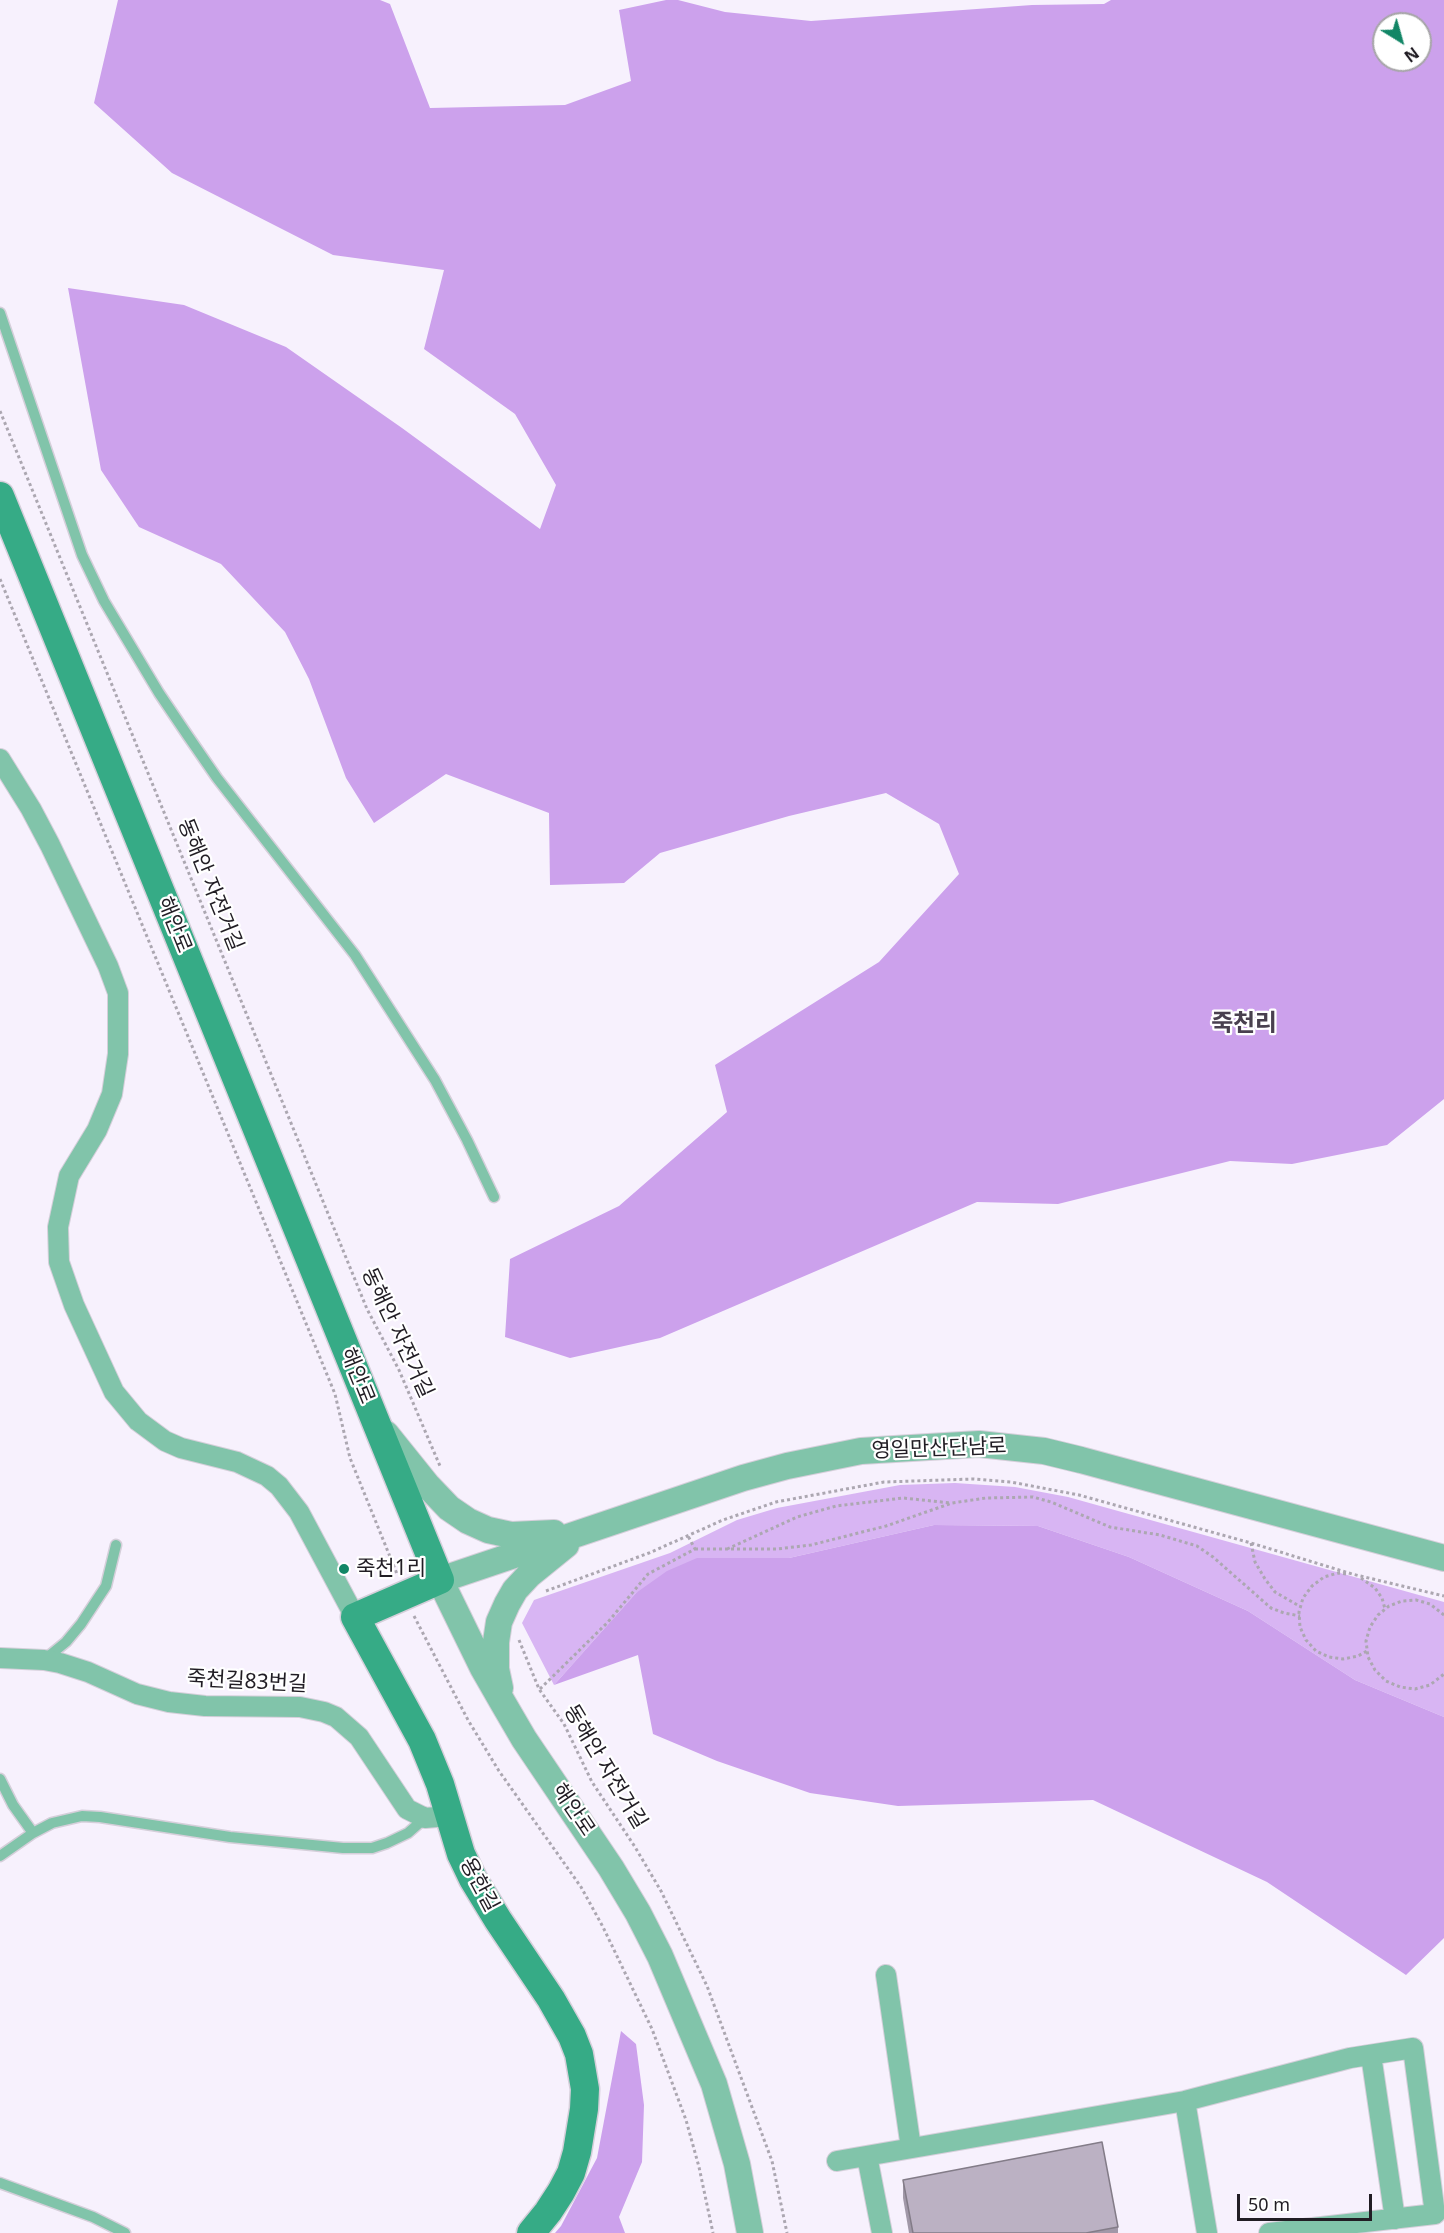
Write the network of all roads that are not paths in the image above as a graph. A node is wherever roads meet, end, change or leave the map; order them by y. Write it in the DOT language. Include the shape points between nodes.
graph roads {
  1 [pos="0,313"];
  2 [pos="0,496"];
  3 [pos="0,759"];
  4 [pos="494,1197"];
  5 [pos="373,1417"];
  6 [pos="584,1532"];
  7 [pos="116,1545"];
  8 [pos="1444,1558"];
  9 [pos="440,1580"];
  10 [pos="355,1617"];
  11 [pos="0,1658"];
  12 [pos="44,1660"];
  13 [pos="503,1703"];
  14 [pos="0,1779"];
  15 [pos="437,1817"];
  16 [pos="33,1833"];
  17 [pos="0,1856"];
  18 [pos="886,1975"];
  19 [pos="1371,2055"];
  20 [pos="1185,2101"];
  21 [pos="911,2148"];
  22 [pos="867,2156"];
  23 [pos="837,2161"];
  24 [pos="0,2183"];
  25 [pos="1395,2219"];
  26 [pos="125,2233"];
  27 [pos="531,2233"];
  28 [pos="750,2233"];
  29 [pos="882,2233"];
  30 [pos="1207,2233"];
  31 [pos="1269,2233"];
  1 -- 4 [label="lane" via="81,555 104,601 159,693 217,778 355,955 435,1080"];
  2 -- 5 [label="main road, 해안로"];
  3 -- 10 [label="street" via="50,845 118,993 118,1054 112,1094 97,1130 69,1176 58,1227 59,1262 74,1305 114,1392 138,1421 165,1441 237,1462 279,1486 298,1512"];
  5 -- 6 [label="street" via="427,1485 468,1521 511,1535"];
  5 -- 9 [label="main road, 해안로"];
  6 -- 8 [label="street, 영일만산단남로" via="796,1464 861,1452 979,1444 1044,1451 1081,1460"];
  6 -- 9 [label="street, 영일만산단남로"];
  6 -- 13 [label="street" via="529,1575 507,1605 496,1642 496,1669"];
  7 -- 12 [label="lane" via="106,1586 66,1642"];
  9 -- 10 [label="main road"];
  9 -- 13 [label="street, 해안로"];
  10 -- 15 [label="main road, 용한길" via="422,1740 440,1784"];
  11 -- 12 [label="street, 죽천길83번길"];
  12 -- 15 [label="street, 죽천길83번길" via="88,1672 151,1699 205,1706 300,1707 324,1712 359,1737 408,1809"];
  13 -- 28 [label="street, 해안로" via="616,1877 660,1956 714,2084 737,2164"];
  14 -- 16 [label="lane"];
  15 -- 16 [label="lane" via="372,1848 230,1837 82,1816"];
  15 -- 27 [label="main road, 용한길" via="562,2018 583,2070 584,2109 571,2173"];
  16 -- 17 [label="lane"];
  18 -- 21 [label="street"];
  19 -- 20 [label="street"];
  19 -- 25 [label="street"];
  19 -- 25 [label="street" via="1413,2048 1435,2214"];
  20 -- 21 [label="street"];
  20 -- 30 [label="street"];
  21 -- 22 [label="street"];
  22 -- 23 [label="street"];
  22 -- 29 [label="street"];
  24 -- 26 [label="lane"];
  25 -- 31 [label="street"];
}
